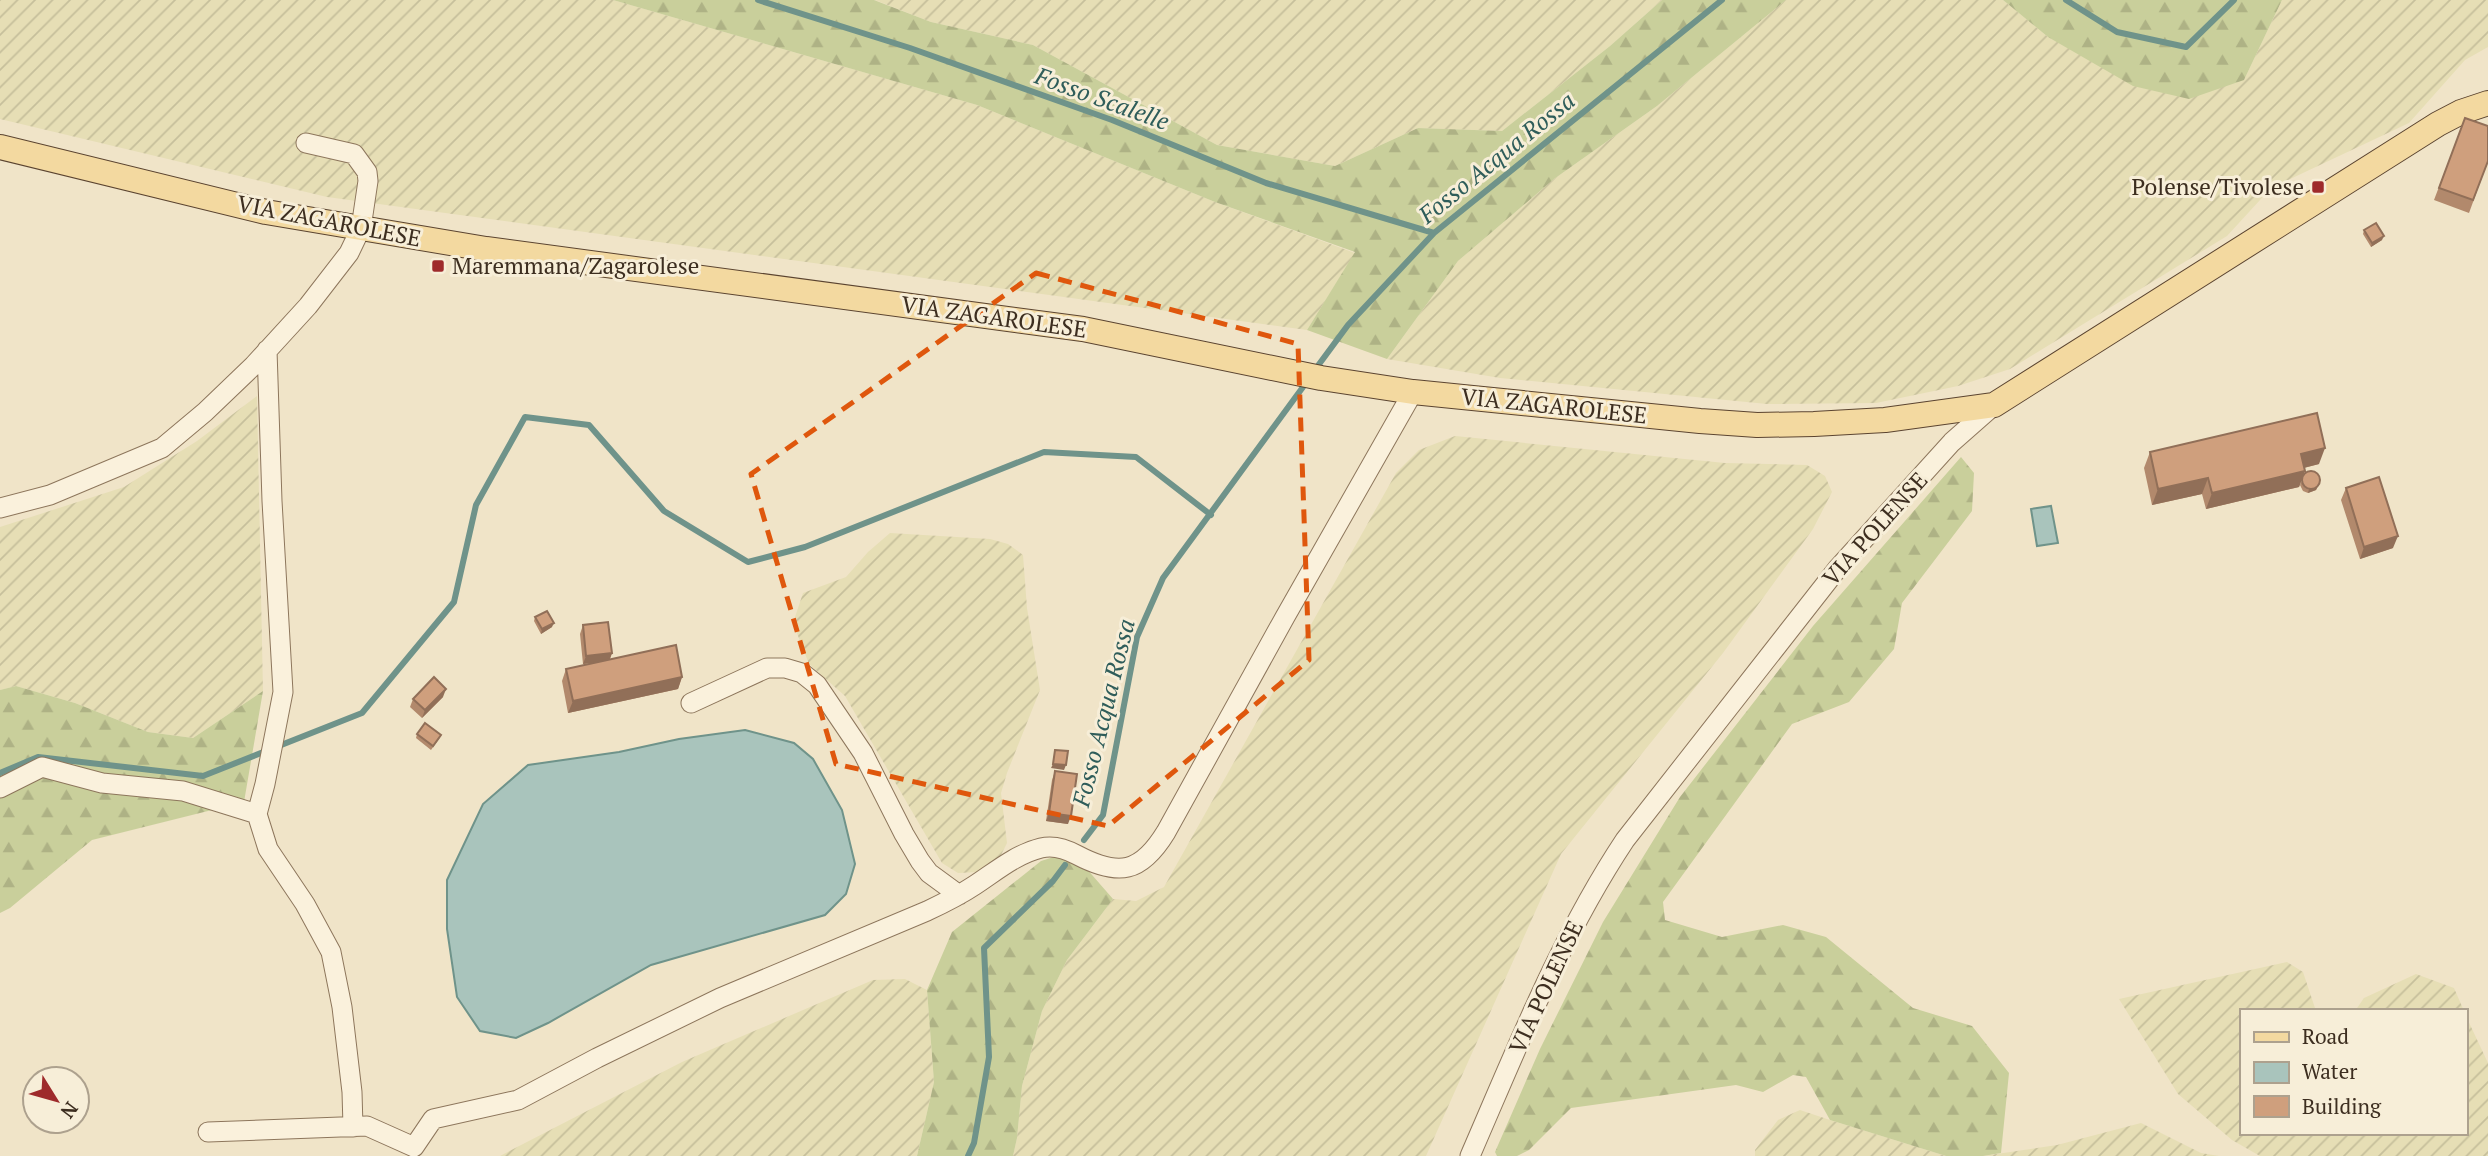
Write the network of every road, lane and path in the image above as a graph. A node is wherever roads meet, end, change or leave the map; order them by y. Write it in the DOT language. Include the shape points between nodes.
graph roads {
  1 [pos="2488,103"];
  2 [pos="306,143"];
  3 [pos="0,147"];
  4 [pos="361,228"];
  5 [pos="267,350"];
  6 [pos="1413,392"];
  7 [pos="1994,405"];
  8 [pos="0,508"];
  9 [pos="691,703"];
  10 [pos="0,788"];
  11 [pos="257,814"];
  12 [pos="959,895"];
  13 [pos="353,1127"];
  14 [pos="208,1132"];
  15 [pos="411,1152"];
  16 [pos="1469,1156"];
  1 -- 7 [label="main road, VIA POLENSE" via="2449,117"];
  2 -- 4 [label="street" via="354,154 368,172"];
  3 -- 4 [label="main road, VIA ZAGAROLESE" via="266,212"];
  4 -- 5 [label="street" via="349,253"];
  4 -- 6 [label="main road, VIA ZAGAROLESE" via="1083,329 1259,367"];
  5 -- 8 [label="street" via="162,449 50,495"];
  5 -- 11 [label="street" via="283,692"];
  6 -- 7 [label="main road, VIA ZAGAROLESE" via="1757,425 1885,420"];
  6 -- 12 [label="street" via="1150,856 1123,870 1058,848 1041,848"];
  7 -- 16 [label="street, VIA POLENSE" via="1952,442 1838,568 1625,840 1569,935"];
  9 -- 12 [label="street" via="767,668 802,673 817,685 863,753 920,861"];
  10 -- 11 [label="street" via="42,767 102,783 183,791"];
  11 -- 13 [label="street" via="268,849 331,952 342,1007"];
  12 -- 15 [label="street" via="720,998 518,1100 433,1119"];
  13 -- 14 [label="street"];
  13 -- 15 [label="street" via="368,1126"];
}
